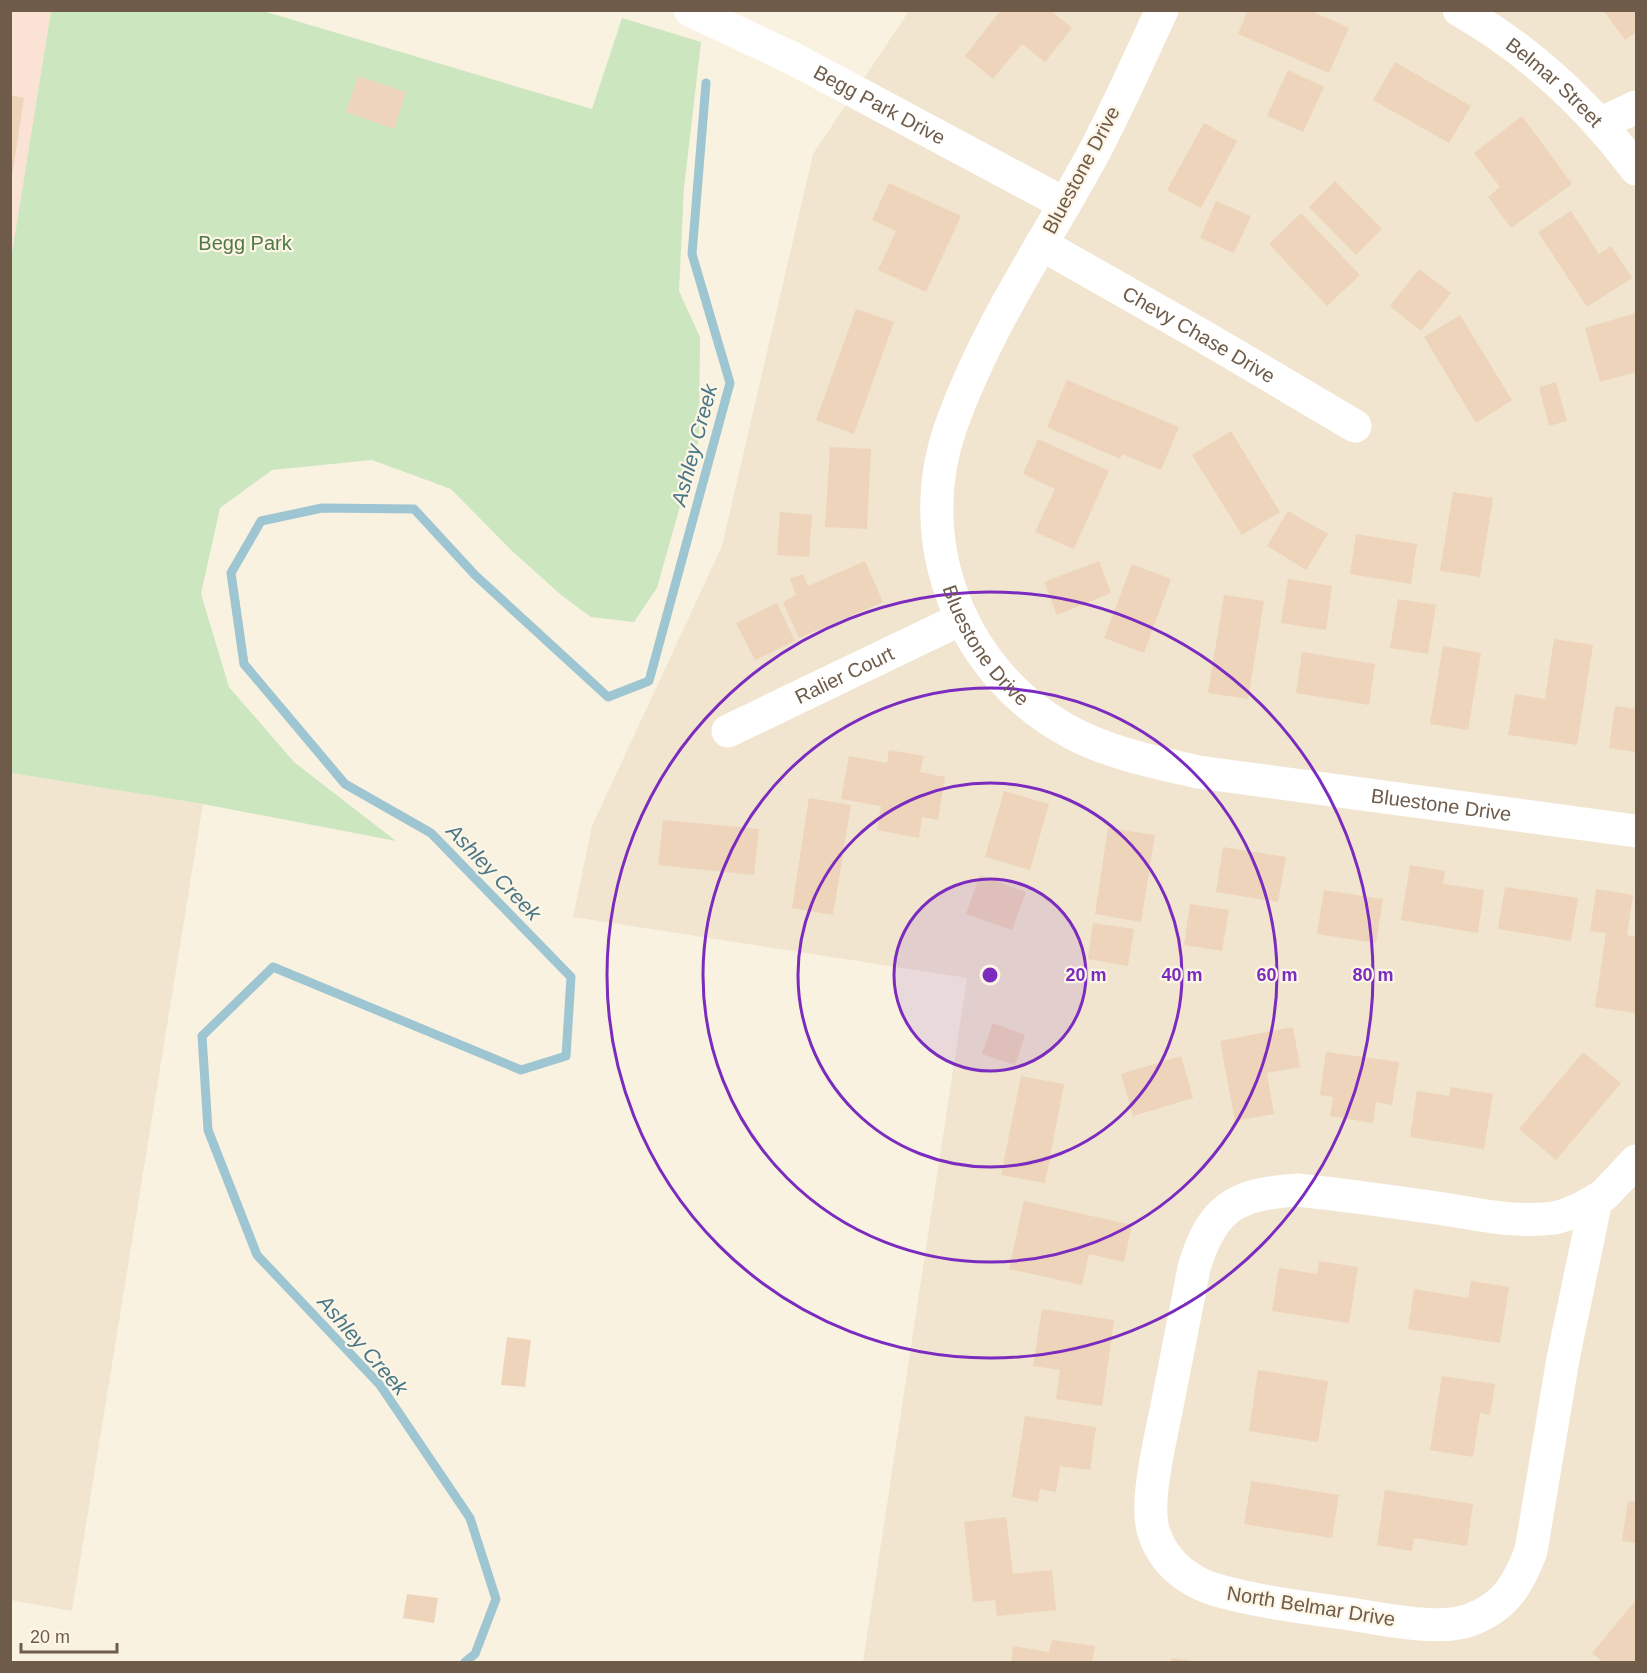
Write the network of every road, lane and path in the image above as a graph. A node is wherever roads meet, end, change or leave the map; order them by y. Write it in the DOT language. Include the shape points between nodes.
graph roads {
  1 [pos="690,10"];
  2 [pos="1162,10"];
  3 [pos="1460,10"];
  4 [pos="1636,107"];
  5 [pos="1600,124"];
  6 [pos="1636,169"];
  7 [pos="1065,204"];
  8 [pos="1041,244"];
  9 [pos="1354,426"];
  10 [pos="962,619"];
  11 [pos="728,731"];
  12 [pos="1636,831"];
  13 [pos="1636,1161"];
  14 [pos="1596,1200"];
  1 -- 7 [label="street, Begg Park Drive" via="794,59"];
  2 -- 7 [label="street, Bluestone Drive"];
  3 -- 5 [label="street, Belmar Street" via="1523,53 1573,95"];
  4 -- 5 [label="street"];
  5 -- 6 [label="street, Belmar Street"];
  7 -- 8 [label="street, Bluestone Drive"];
  8 -- 9 [label="street, Chevy Chase Drive"];
  8 -- 10 [label="street, Bluestone Drive" via="972,371 942,458 939,548"];
  10 -- 11 [label="street, Ralier Court"];
  10 -- 12 [label="street, Bluestone Drive" via="982,654 1023,700 1074,734 1134,757 1198,772"];
  13 -- 14 [label="street, North Belmar Drive"];
  14 -- 14 [label="street, North Belmar Drive" via="1563,1359 1531,1551 1509,1596 1468,1621 1416,1623 1264,1602 1217,1591 1176,1568 1161,1551 1150,1507 1194,1268 1207,1234 1229,1208 1248,1197 1298,1190 1527,1220 1555,1218"];
}
